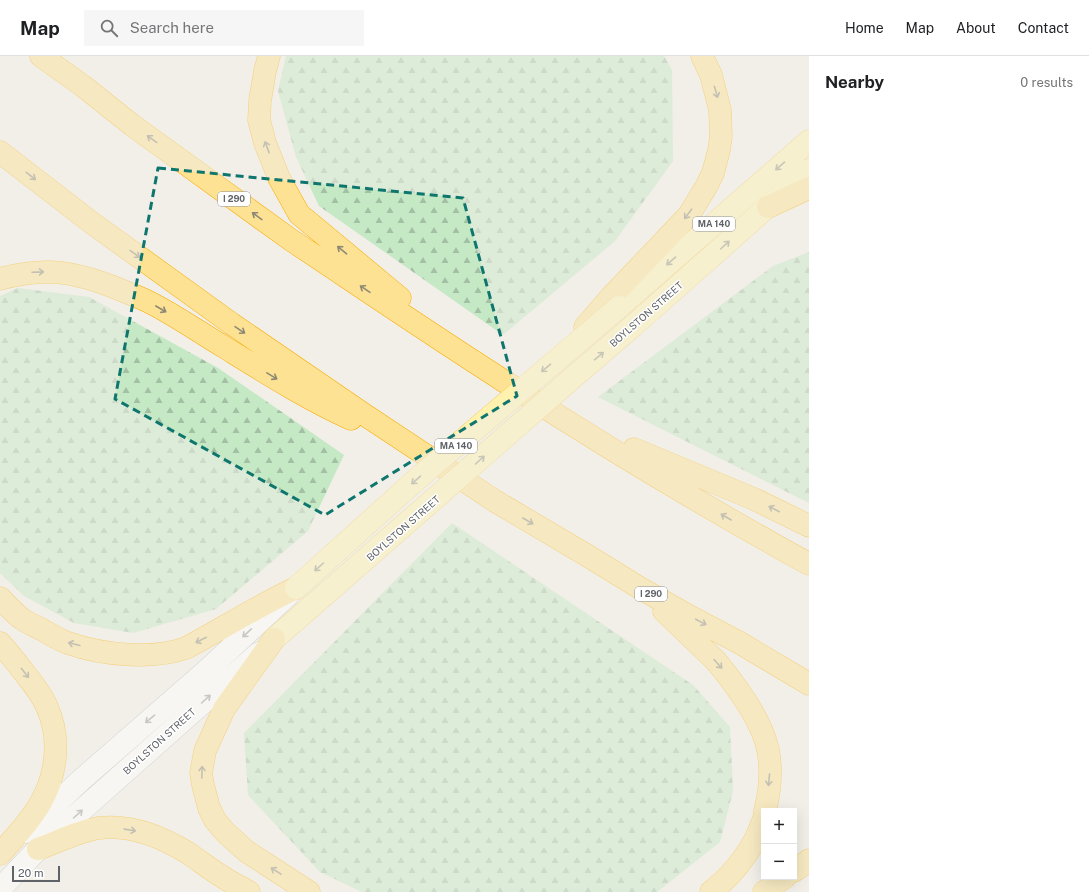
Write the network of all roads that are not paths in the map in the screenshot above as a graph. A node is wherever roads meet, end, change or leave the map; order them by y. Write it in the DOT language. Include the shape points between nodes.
graph roads {
  1 [pos="41,56"];
  2 [pos="269,56"];
  3 [pos="702,56"];
  4 [pos="809,141"];
  5 [pos="0,152"];
  6 [pos="809,170"];
  7 [pos="809,188"];
  8 [pos="768,207"];
  9 [pos="0,279"];
  10 [pos="615,302"];
  11 [pos="491,373"];
  12 [pos="565,420"];
  13 [pos="426,455"];
  14 [pos="809,526"];
  15 [pos="809,564"];
  16 [pos="296,588"];
  17 [pos="640,588"];
  18 [pos="0,598"];
  19 [pos="274,639"];
  20 [pos="0,643"];
  21 [pos="809,684"];
  22 [pos="767,808"];
  23 [pos="761,828"];
  24 [pos="38,849"];
  25 [pos="0,855"];
  26 [pos="809,860"];
  27 [pos="797,869"];
  28 [pos="782,880"];
  29 [pos="0,889"];
  30 [pos="249,892"];
  31 [pos="309,892"];
  32 [pos="711,892"];
  33 [pos="764,892"];
  11 -- 1 [label="highway, I 290, one-way" via="259,218"];
  11 -- 2 [label="highway, one-way" via="299,214 279,178 265,144 259,120"];
  3 -- 10 [label="highway, one-way" via="711,75 720,110 719,150 713,172 689,215"];
  4 -- 10 [label="main road, MA 140, one-way"];
  5 -- 13 [label="highway, I 290, one-way" via="92,223 232,324"];
  6 -- 8 [label="main road, BOYLSTON STREET / MA 140"];
  7 -- 8 [label="highway"];
  19 -- 8 [label="main road, BOYLSTON STREET / MA 140, one-way, bridge"];
  9 -- 13 [label="highway, one-way" via="33,272 74,274 148,301 324,406"];
  10 -- 16 [label="main road, MA 140, one-way, bridge" via="563,354 417,479"];
  11 -- 12 [label="highway, I 290"];
  14 -- 12 [label="highway, one-way" via="754,499"];
  15 -- 12 [label="highway, I 290, one-way" via="694,499"];
  13 -- 17 [label="highway, I 290, one-way" via="495,501"];
  16 -- 18 [label="highway, one-way" via="186,648 168,653 147,654 116,653 68,643 23,620"];
  16 -- 25 [label="main road, MA 140, one-way"];
  17 -- 21 [label="highway, I 290, one-way"];
  17 -- 22 [label="highway, one-way" via="716,661 750,709 768,750 770,769"];
  24 -- 19 [label="main road, BOYLSTON STREET / MA 140, one-way"];
  31 -- 19 [label="highway, one-way" via="246,851 225,832 208,808 201,773 204,751 224,709"];
  20 -- 25 [label="highway, one-way" via="34,685 47,706 54,725 56,744 55,764 40,805"];
  23 -- 32 [label="highway" via="735,870"];
  24 -- 29 [label="main road, BOYLSTON STREET / MA 140"];
  24 -- 30 [label="highway, one-way" via="99,828 135,830 179,848"];
  26 -- 27 [label="highway"];
  28 -- 33 [label="highway"];
}
